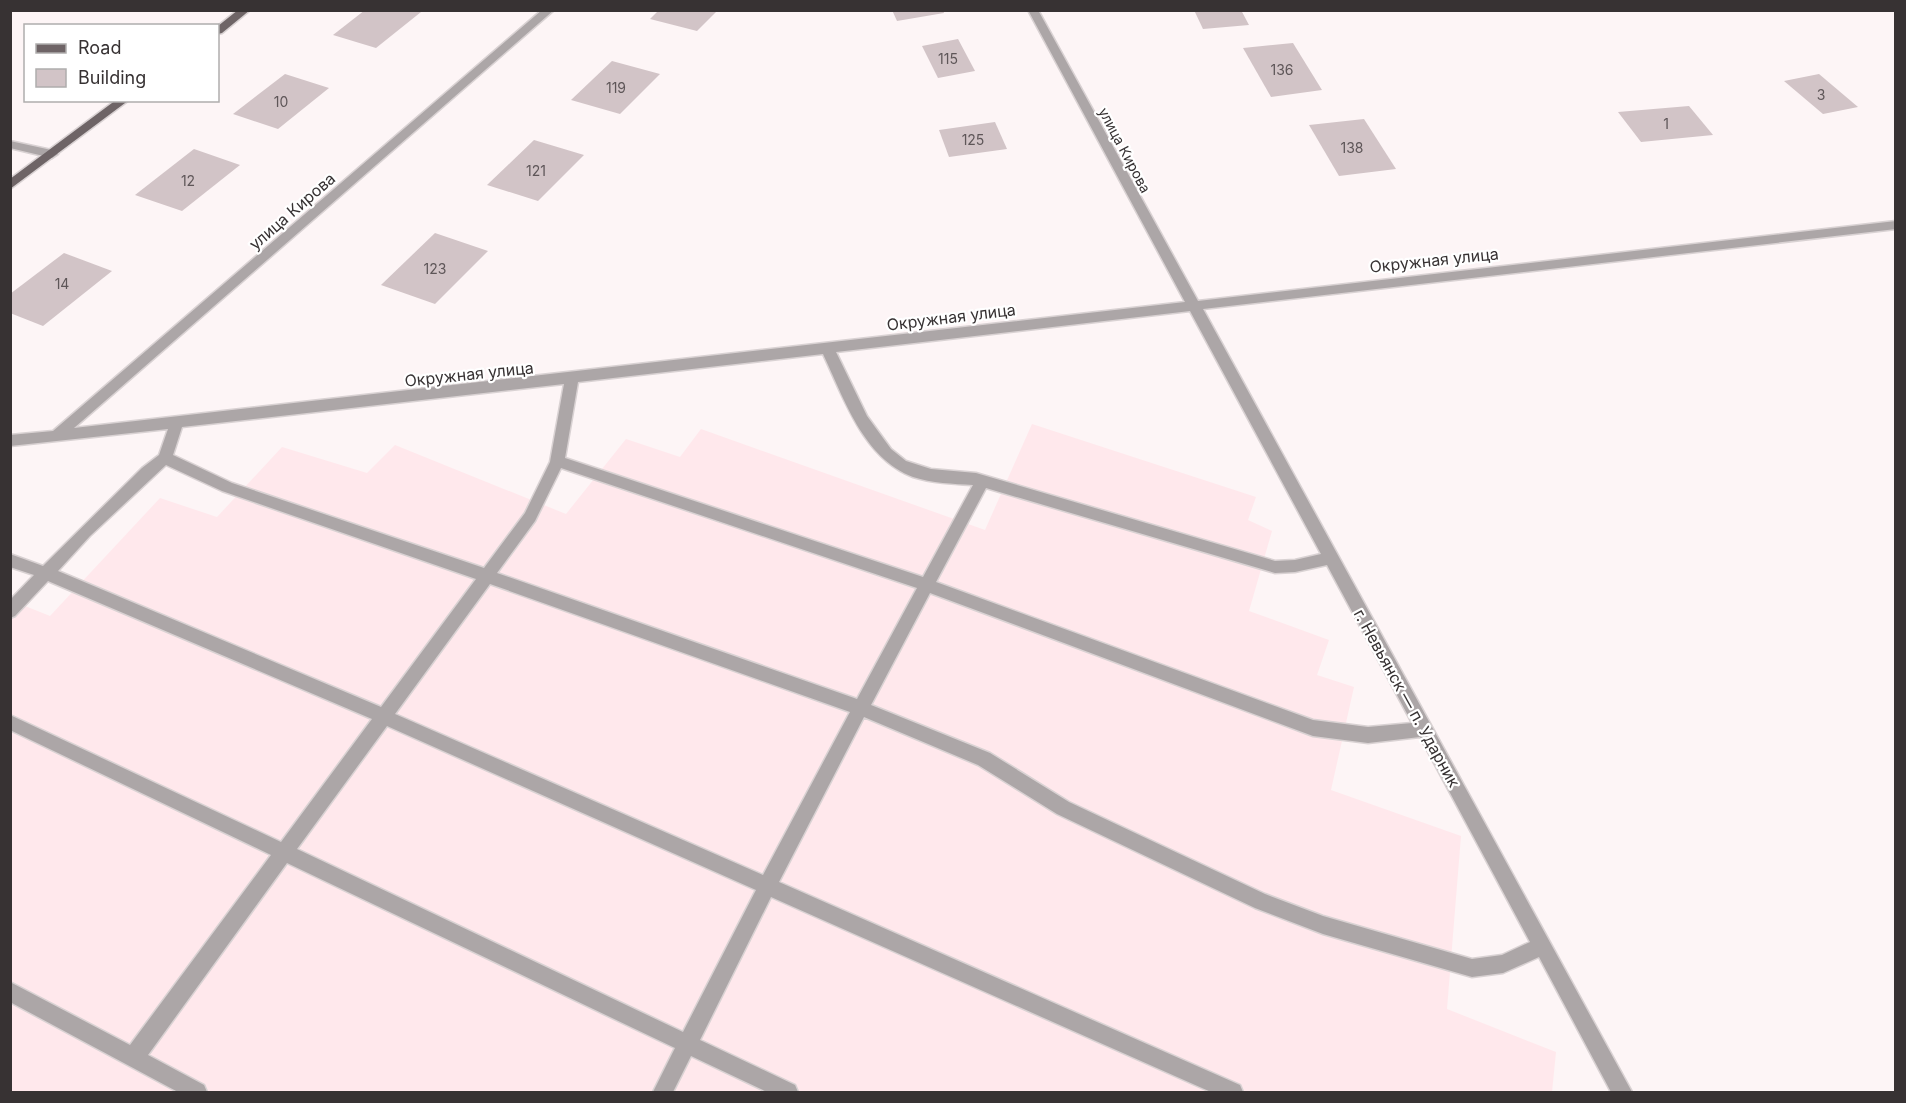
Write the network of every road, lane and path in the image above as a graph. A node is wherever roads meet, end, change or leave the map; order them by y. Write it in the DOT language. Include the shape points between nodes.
graph roads {
  1 [pos="245,10"];
  2 [pos="549,10"];
  3 [pos="1033,10"];
  4 [pos="219,30"];
  5 [pos="121,102"];
  6 [pos="10,144"];
  7 [pos="52,154"];
  8 [pos="10,185"];
  9 [pos="1896,225"];
  10 [pos="1191,304"];
  11 [pos="827,348"];
  12 [pos="572,380"];
  13 [pos="177,423"];
  14 [pos="56,436"];
  15 [pos="10,441"];
  16 [pos="165,458"];
  17 [pos="558,460"];
  18 [pos="982,481"];
  19 [pos="1329,558"];
  20 [pos="10,560"];
  21 [pos="46,573"];
  22 [pos="487,576"];
  23 [pos="926,585"];
  24 [pos="10,611"];
  25 [pos="860,708"];
  26 [pos="383,716"];
  27 [pos="10,722"];
  28 [pos="1423,729"];
  29 [pos="284,852"];
  30 [pos="768,886"];
  31 [pos="1542,946"];
  32 [pos="10,992"];
  33 [pos="687,1046"];
  34 [pos="134,1057"];
  35 [pos="197,1092"];
  36 [pos="663,1092"];
  37 [pos="788,1092"];
  38 [pos="1233,1092"];
  39 [pos="1622,1092"];
  1 -- 4 [label="main road"];
  2 -- 14 [label="street, улица Кирова"];
  3 -- 10 [label="street, улица Кирова"];
  5 -- 7 [label="main road"];
  6 -- 7 [label="street"];
  7 -- 8 [label="main road"];
  9 -- 10 [label="street, Окружная улица"];
  10 -- 11 [label="street, Окружная улица"];
  10 -- 19 [label="street, г. Невьянск — п. Ударник"];
  11 -- 12 [label="street, Окружная улица"];
  11 -- 18 [label="street" via="860,416 885,453 915,471"];
  12 -- 13 [label="street, Окружная улица"];
  12 -- 17 [label="street"];
  13 -- 14 [label="street, Окружная улица"];
  13 -- 16 [label="street"];
  14 -- 15 [label="street, Окружная улица"];
  16 -- 21 [label="street"];
  16 -- 22 [label="street" via="226,488"];
  17 -- 22 [label="street" via="530,517"];
  17 -- 23 [label="street"];
  18 -- 19 [label="street" via="1275,567"];
  18 -- 23 [label="street"];
  19 -- 28 [label="street, г. Невьянск — п. Ударник"];
  20 -- 21 [label="street"];
  21 -- 24 [label="street"];
  21 -- 26 [label="street"];
  22 -- 25 [label="street"];
  22 -- 26 [label="street"];
  23 -- 25 [label="street"];
  23 -- 28 [label="street" via="1313,728 1372,737"];
  25 -- 30 [label="street"];
  25 -- 31 [label="street" via="984,759 1063,808 1261,902 1323,925 1472,968 1503,964"];
  26 -- 29 [label="street"];
  26 -- 30 [label="street"];
  27 -- 29 [label="street"];
  28 -- 31 [label="street, г. Невьянск — п. Ударник"];
  29 -- 33 [label="street"];
  29 -- 34 [label="street"];
  30 -- 33 [label="street"];
  30 -- 38 [label="street"];
  31 -- 39 [label="street, г. Невьянск — п. Ударник"];
  32 -- 34 [label="street"];
  33 -- 36 [label="street"];
  33 -- 37 [label="street"];
  34 -- 35 [label="street"];
}
